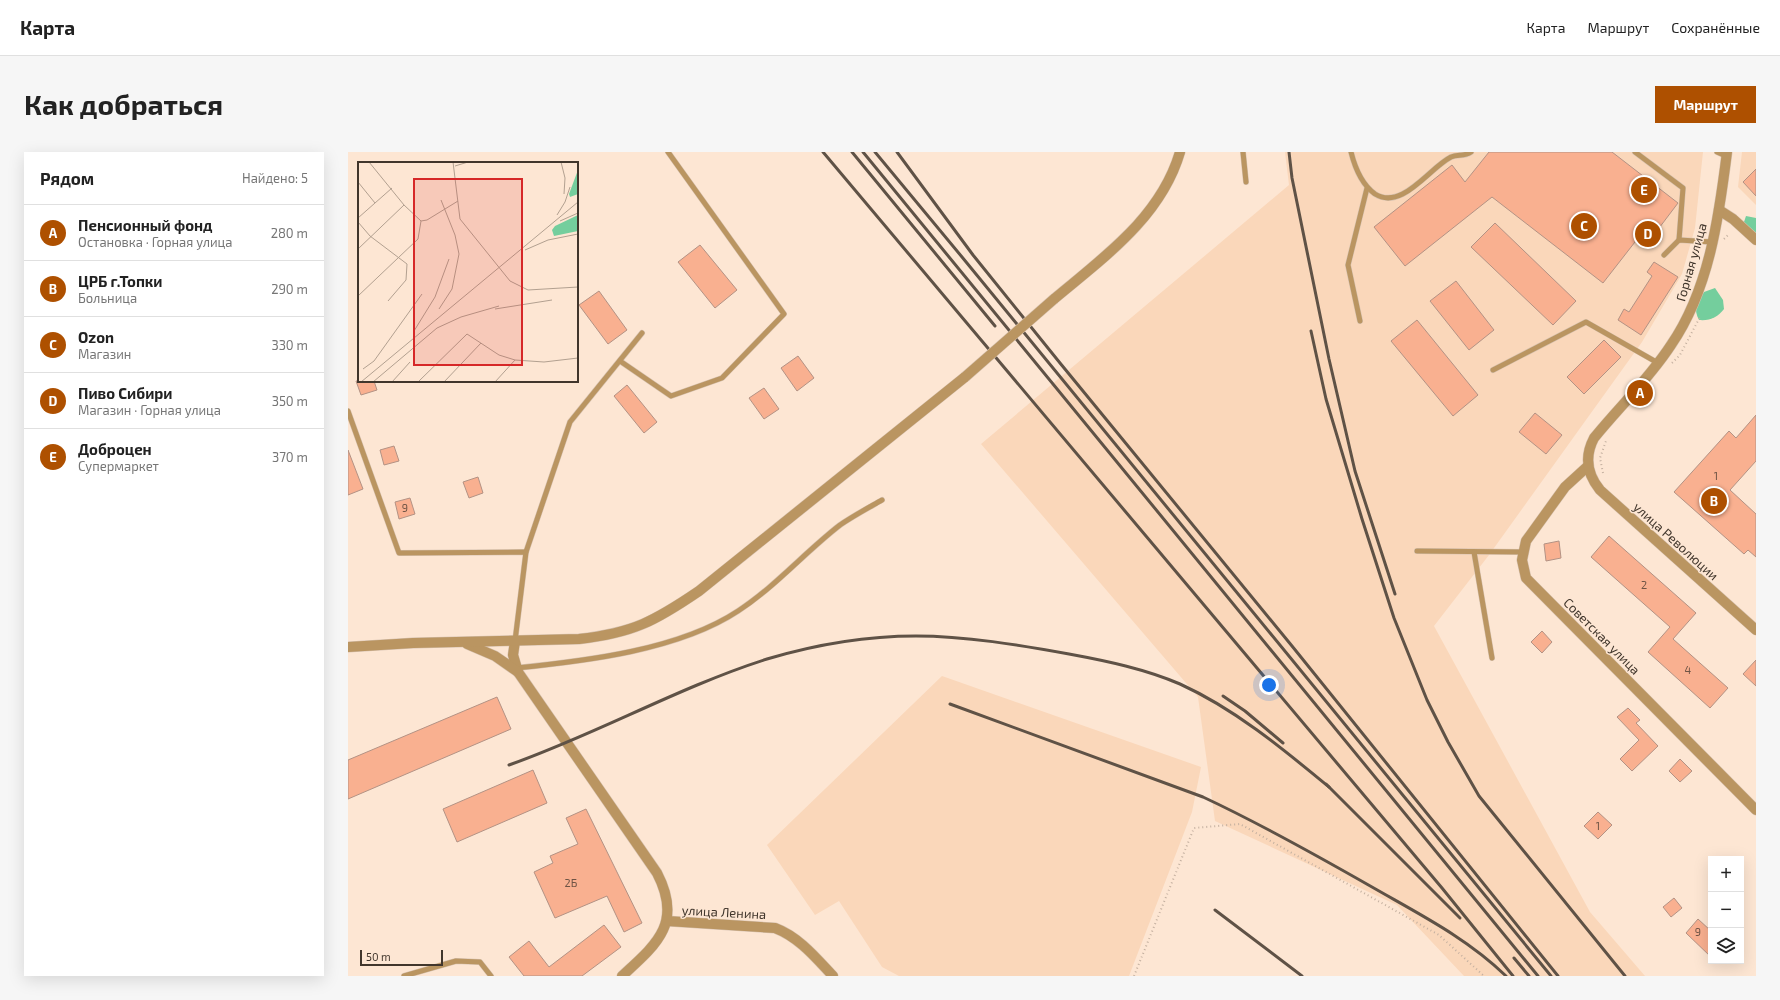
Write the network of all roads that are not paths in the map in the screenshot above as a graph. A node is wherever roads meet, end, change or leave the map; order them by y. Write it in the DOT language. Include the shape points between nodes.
graph roads {
  1 [pos="668,152"];
  2 [pos="1180,152"];
  3 [pos="1243,152"];
  4 [pos="1351,152"];
  5 [pos="1471,152"];
  6 [pos="1635,152"];
  7 [pos="1723,153"];
  8 [pos="1246,182"];
  9 [pos="1367,188"];
  10 [pos="1719,210"];
  11 [pos="1679,240"];
  12 [pos="1756,240"];
  13 [pos="1712,242"];
  14 [pos="1664,255"];
  15 [pos="1360,321"];
  16 [pos="642,333"];
  17 [pos="620,361"];
  18 [pos="1658,363"];
  19 [pos="1493,370"];
  20 [pos="348,411"];
  21 [pos="1588,466"];
  22 [pos="882,500"];
  23 [pos="1417,551"];
  24 [pos="526,552"];
  25 [pos="1474,552"];
  26 [pos="1523,552"];
  27 [pos="1756,630"];
  28 [pos="515,641"];
  29 [pos="463,642"];
  30 [pos="348,647"];
  31 [pos="1492,658"];
  32 [pos="517,670"];
  33 [pos="1756,810"];
  34 [pos="667,921"];
  35 [pos="404,976"];
  36 [pos="491,976"];
  37 [pos="622,976"];
  38 [pos="833,976"];
  1 -- 17 [label="lane" via="784,314 722,378 671,396"];
  2 -- 28 [label="street, bridge" via="1172,175 1157,201 1142,221 1119,244 965,377 699,590 652,621 631,630 579,639"];
  3 -- 8 [label="lane"];
  4 -- 9 [label="lane" via="1354,165"];
  5 -- 9 [label="lane" via="1466,156 1451,157 1406,192 1391,199 1380,197"];
  6 -- 11 [label="lane" via="1683,188"];
  7 -- 10 [label="street, Горная улица"];
  9 -- 15 [label="lane" via="1348,265"];
  10 -- 12 [label="street" via="1734,219"];
  10 -- 13 [label="street, Горная улица"];
  11 -- 13 [label="lane"];
  11 -- 14 [label="lane"];
  13 -- 18 [label="street, Горная улица" via="1690,311"];
  16 -- 17 [label="lane"];
  17 -- 24 [label="lane" via="570,422"];
  18 -- 19 [label="lane" via="1586,322"];
  18 -- 21 [label="street, Горная улица" via="1594,438 1589,446"];
  20 -- 24 [label="lane" via="399,553"];
  21 -- 26 [label="street, Советская улица" via="1565,487 1551,505 1526,542"];
  21 -- 27 [label="street, улица Революции" via="1590,476 1600,490"];
  22 -- 32 [label="lane" via="841,524 761,593 723,620 687,635 630,651"];
  23 -- 25 [label="lane"];
  24 -- 28 [label="lane"];
  25 -- 26 [label="lane"];
  25 -- 31 [label="lane"];
  26 -- 33 [label="street, Советская улица" via="1523,570 1526,578"];
  28 -- 29 [label="street"];
  28 -- 32 [label="street" via="513,655"];
  29 -- 30 [label="street"];
  29 -- 32 [label="street" via="495,656"];
  32 -- 34 [label="street" via="658,872 667,896"];
  34 -- 37 [label="street" via="658,941"];
  34 -- 38 [label="street, улица Ленина" via="775,928 787,932"];
  35 -- 36 [label="lane" via="456,961 480,962"];
}
